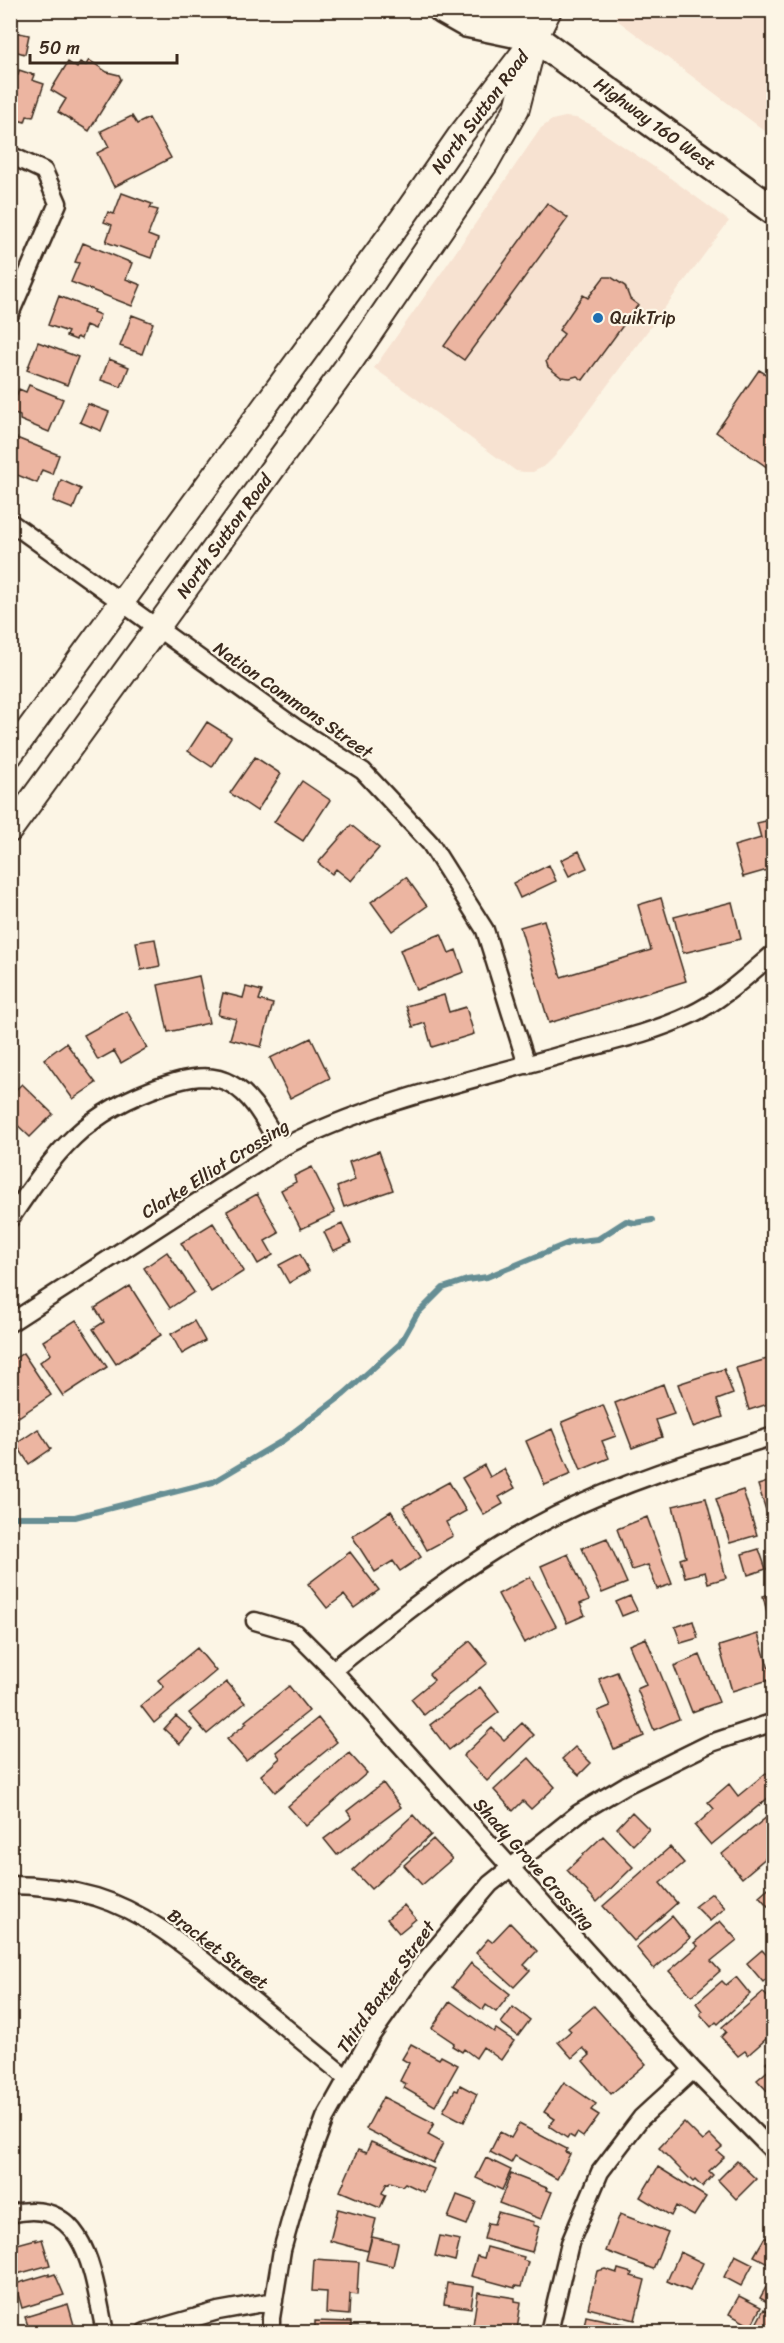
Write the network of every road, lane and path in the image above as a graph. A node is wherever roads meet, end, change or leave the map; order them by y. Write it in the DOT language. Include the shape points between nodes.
graph roads {
  1 [pos="442,10"];
  2 [pos="504,10"];
  3 [pos="549,10"];
  4 [pos="535,38"];
  5 [pos="10,155"];
  6 [pos="774,211"];
  7 [pos="10,314"];
  8 [pos="10,522"];
  9 [pos="121,602"];
  10 [pos="157,628"];
  11 [pos="10,754"];
  12 [pos="10,830"];
  13 [pos="774,953"];
  14 [pos="527,1065"];
  15 [pos="281,1148"];
  16 [pos="10,1219"];
  17 [pos="13,1316"];
  18 [pos="774,1436"];
  19 [pos="255,1621"];
  20 [pos="333,1670"];
  21 [pos="774,1722"];
  22 [pos="510,1867"];
  23 [pos="10,1885"];
  24 [pos="693,2070"];
  25 [pos="346,2078"];
  26 [pos="774,2152"];
  27 [pos="10,2214"];
  28 [pos="274,2301"];
  29 [pos="105,2332"];
  30 [pos="145,2332"];
  31 [pos="271,2332"];
  32 [pos="549,2332"];
  1 -- 4 [label="main road, Highway 160 West" via="466,23"];
  2 -- 4 [label="main road, Highway 160 West"];
  3 -- 4 [label="main road"];
  4 -- 6 [label="main road, Highway 160 West"];
  4 -- 9 [label="main road, North Sutton Road"];
  4 -- 10 [label="main road, North Sutton Road" via="517,108 486,163 351,361"];
  5 -- 7 [label="street" via="44,171 58,203"];
  8 -- 9 [label="street, Nation Commons Street"];
  9 -- 10 [label="street, Nation Commons Street"];
  9 -- 11 [label="main road, North Sutton Road"];
  10 -- 12 [label="main road, North Sutton Road"];
  10 -- 14 [label="street, Nation Commons Street" via="363,771 430,843 484,930"];
  13 -- 14 [label="street, Clarke Elliot Crossing" via="692,1015 638,1035"];
  14 -- 15 [label="street, Clarke Elliot Crossing" via="392,1103 314,1131"];
  15 -- 16 [label="street" via="254,1104 232,1084 203,1077 174,1082 125,1101 83,1127 45,1170"];
  15 -- 17 [label="street, Clarke Elliot Crossing"];
  18 -- 20 [label="street" via="654,1474 555,1516 448,1579"];
  19 -- 20 [label="street, Shady Grove Crossing" via="296,1633"];
  20 -- 22 [label="street, Shady Grove Crossing"];
  21 -- 22 [label="street, Third Baxter Street" via="711,1743 626,1785 579,1813"];
  22 -- 24 [label="street, Shady Grove Crossing"];
  22 -- 25 [label="street, Third Baxter Street" via="490,1884 419,1968"];
  23 -- 25 [label="street, Bracket Street" via="72,1892 133,1912 175,1938"];
  24 -- 26 [label="street, Shady Grove Crossing"];
  24 -- 32 [label="street" via="641,2118 600,2172 570,2243"];
  25 -- 28 [label="street, Third Baxter Street" via="325,2118 302,2179 282,2250"];
  27 -- 29 [label="street" via="47,2212 75,2230 86,2252"];
  28 -- 30 [label="street" via="218,2311"];
  28 -- 31 [label="street, Third Baxter Street"];
}
